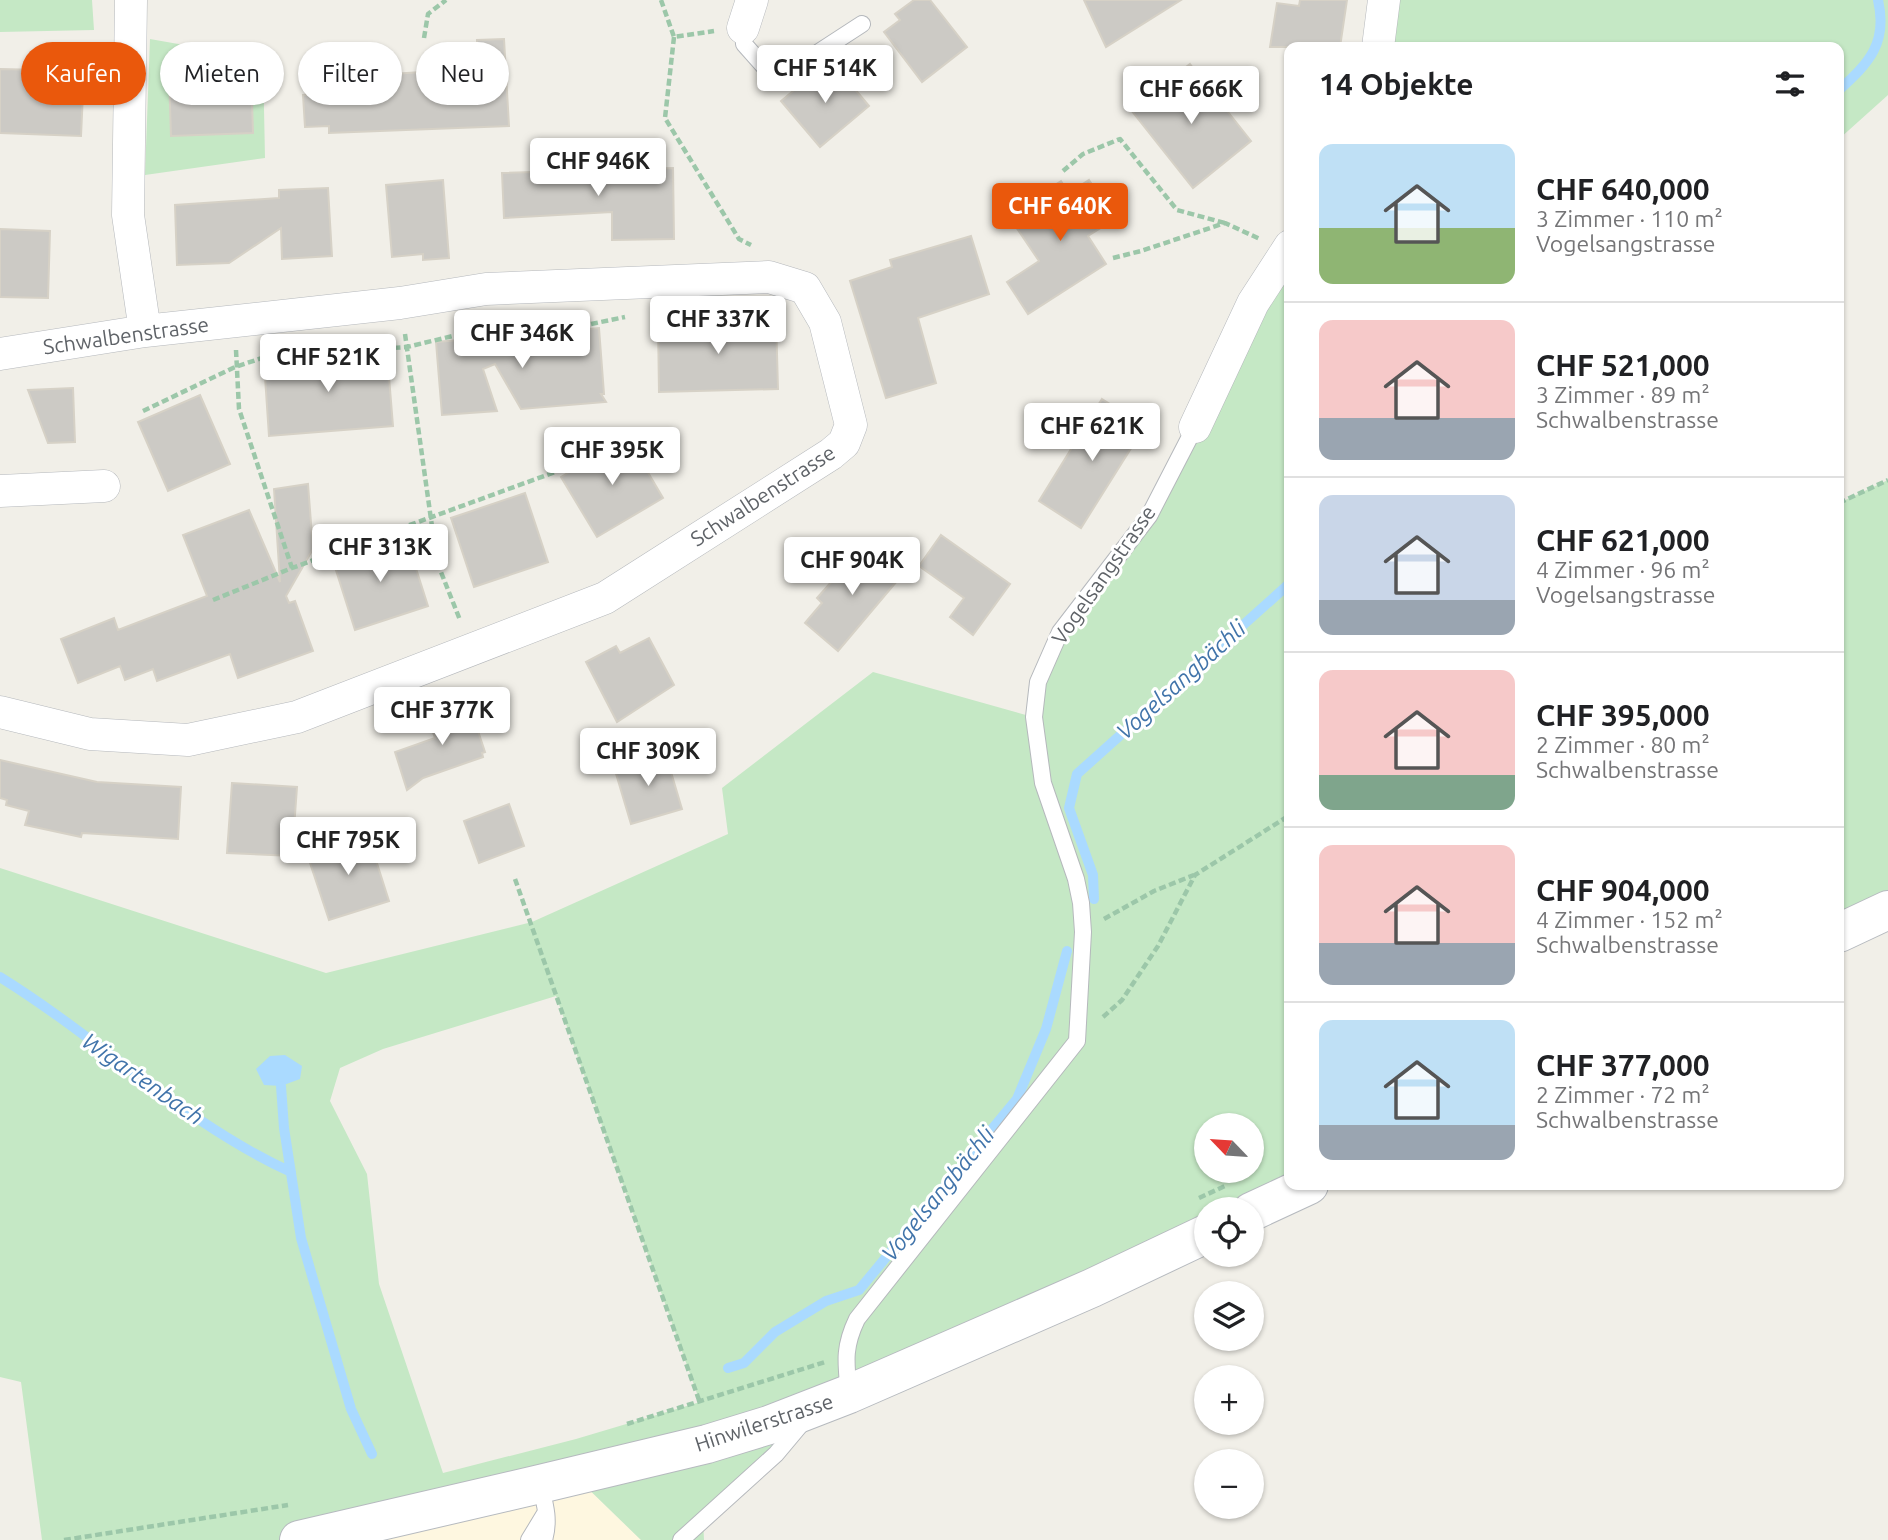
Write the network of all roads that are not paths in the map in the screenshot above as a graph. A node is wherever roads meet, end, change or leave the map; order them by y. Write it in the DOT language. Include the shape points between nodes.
graph roads {
  1 [pos="131,0"];
  2 [pos="1384,0"];
  3 [pos="747,14"];
  4 [pos="862,24"];
  5 [pos="1379,42"];
  6 [pos="1284,255"];
  7 [pos="145,331"];
  8 [pos="0,354"];
  9 [pos="1195,427"];
  10 [pos="104,486"];
  11 [pos="0,491"];
  12 [pos="0,712"];
  13 [pos="1888,910"];
  14 [pos="1844,931"];
  15 [pos="1284,1190"];
  16 [pos="1245,1197"];
  17 [pos="1194,1221"];
  18 [pos="849,1394"];
  19 [pos="813,1409"];
  20 [pos="543,1498"];
  21 [pos="297,1522"];
  22 [pos="375,1531"];
  23 [pos="530,1540"];
  24 [pos="544,1540"];
  25 [pos="681,1540"];
  1 -- 7 [label="street" via="128,215"];
  2 -- 5 [label="street"];
  3 -- 4 [label="lane" via="744,44 776,80"];
  6 -- 9 [label="street, Vogelsangstrasse" via="1253,303"];
  7 -- 8 [label="street, Schwalbenstrasse"];
  7 -- 12 [label="street, Schwalbenstrasse" via="486,289 769,277 805,288 825,322 851,425 844,443 831,454 605,598 298,717 188,740 90,734"];
  9 -- 18 [label="lane, Vogelsangstrasse" via="1149,516 1060,632 1038,682 1034,717 1043,783 1082,903 1077,1041 857,1319 845,1356"];
  10 -- 11 [label="street"];
  13 -- 14 [label="main road"];
  15 -- 16 [label="main road"];
  17 -- 18 [label="main road, Hinwilerstrasse" via="1093,1288"];
  18 -- 19 [label="main road, Hinwilerstrasse"];
  19 -- 20 [label="main road, Hinwilerstrasse"];
  19 -- 25 [label="lane" via="776,1454"];
  20 -- 22 [label="main road, Hinwilerstrasse"];
  20 -- 23 [label="lane"];
  20 -- 24 [label="lane" via="548,1527"];
  21 -- 22 [label="main road, Hinwilerstrasse"];
}
